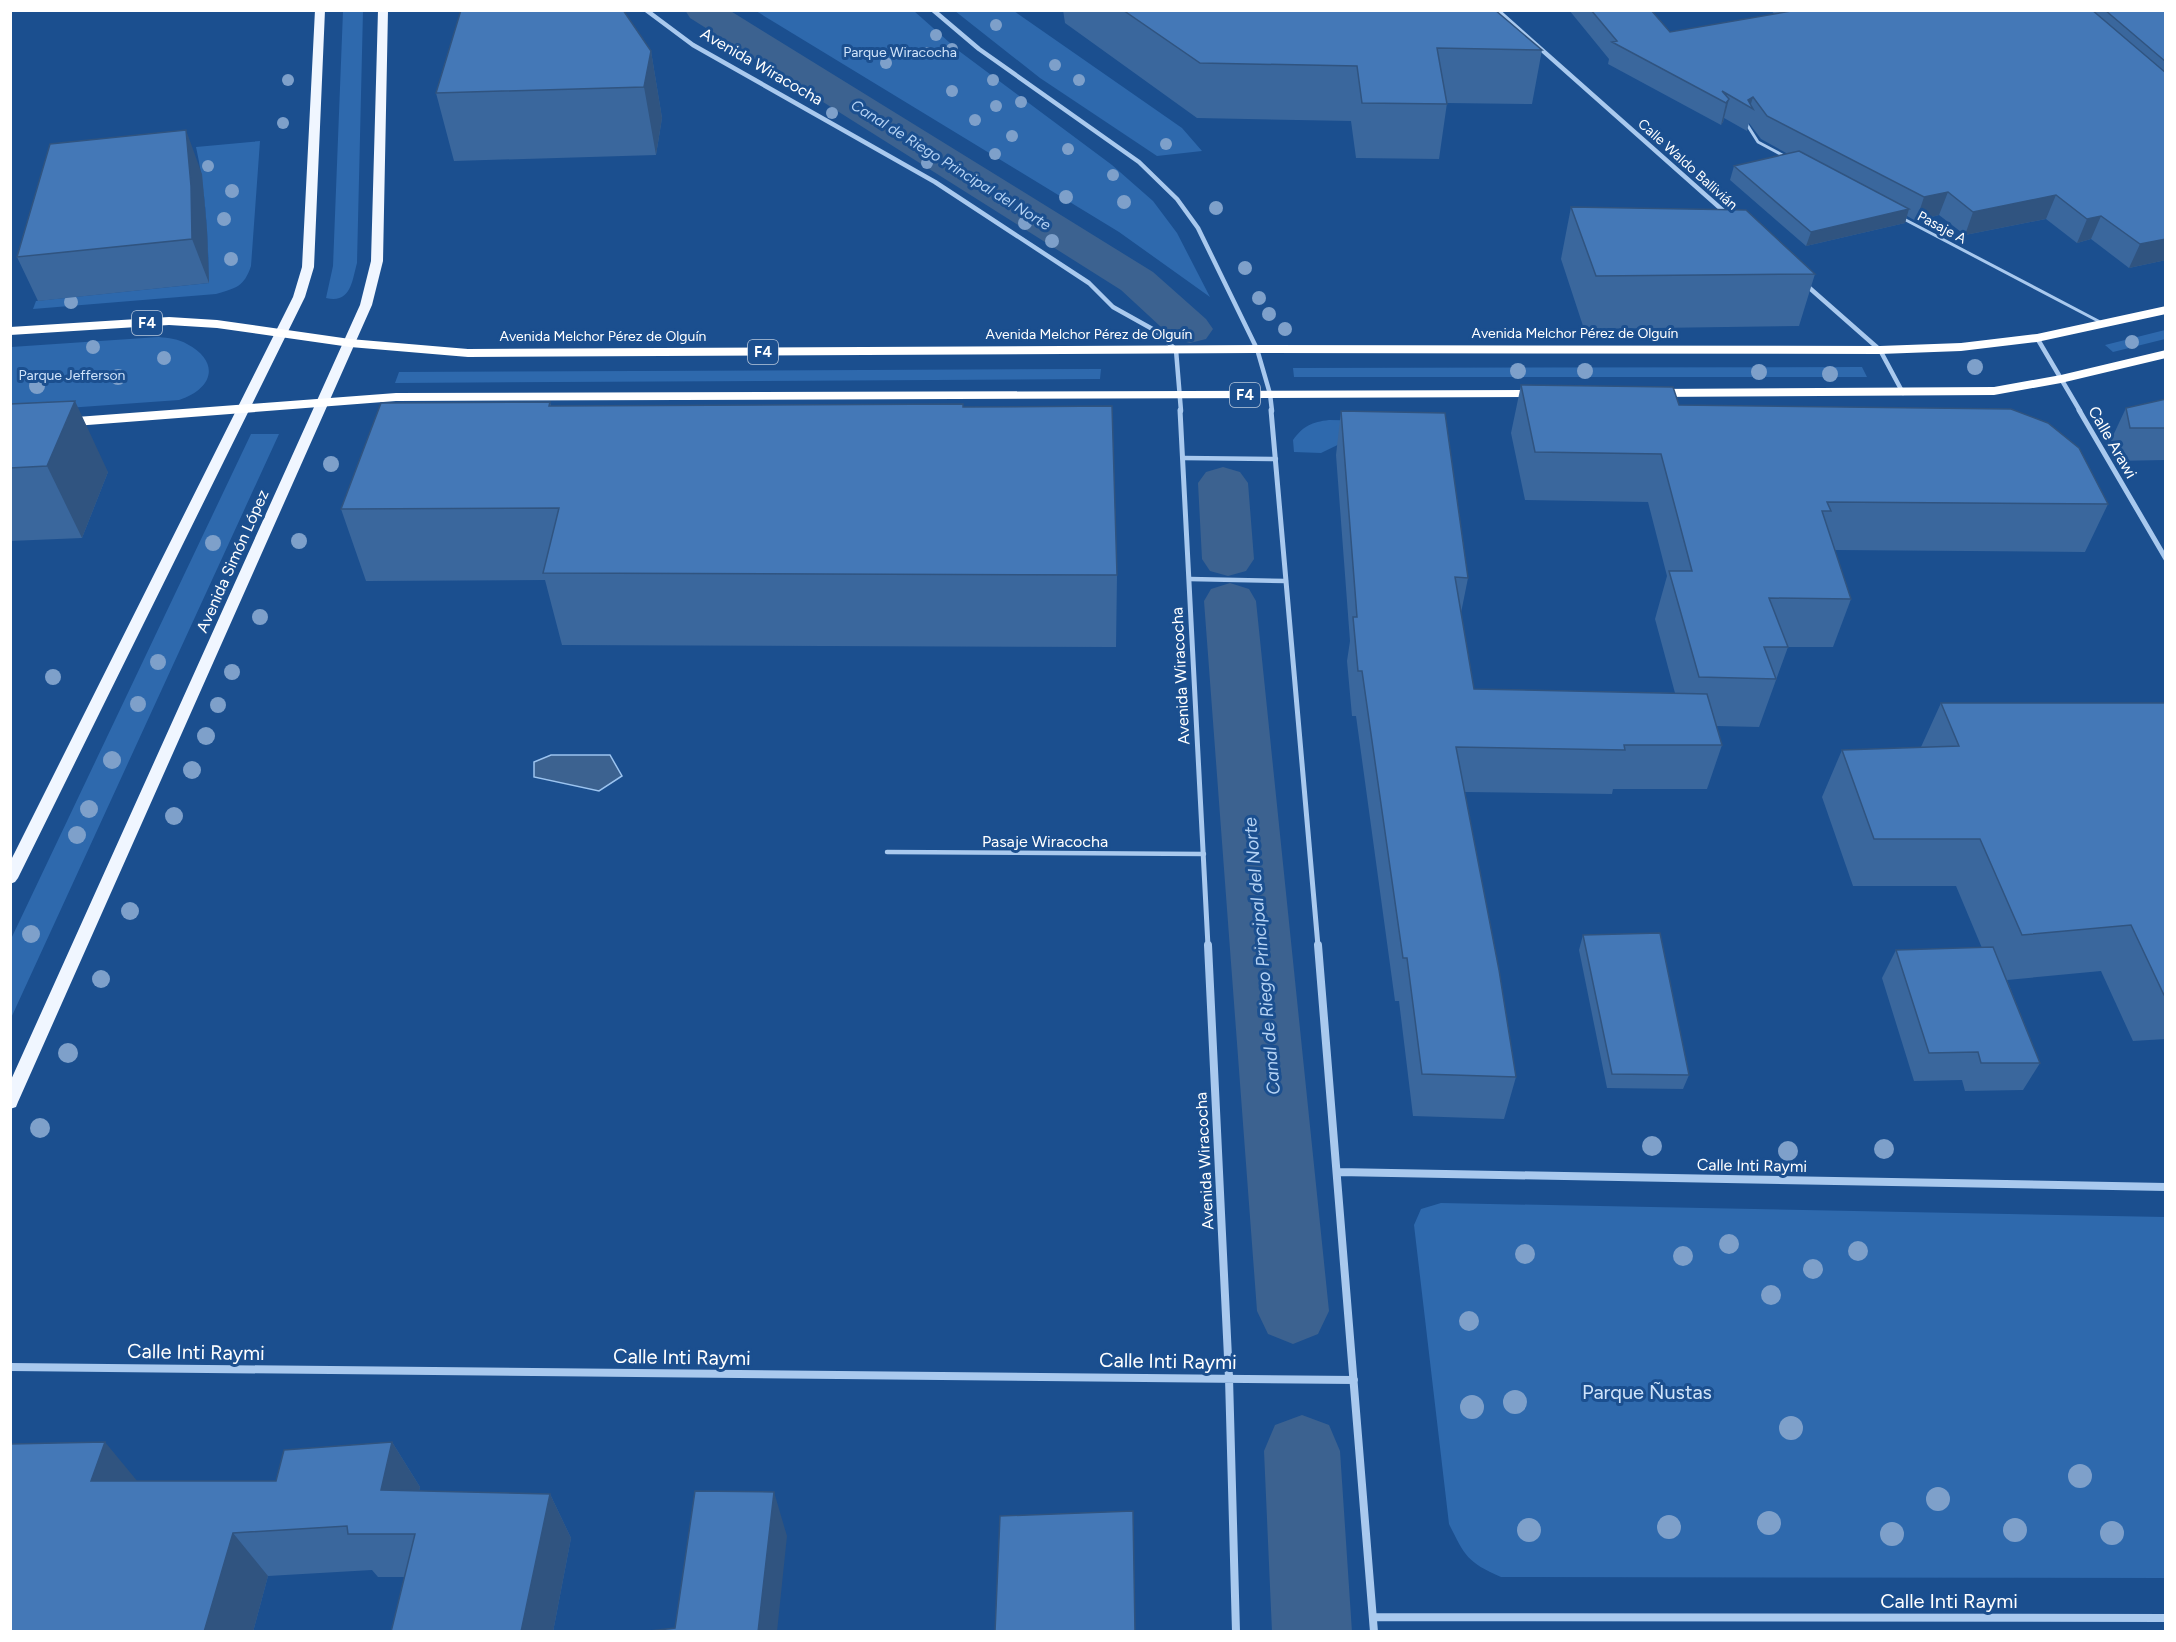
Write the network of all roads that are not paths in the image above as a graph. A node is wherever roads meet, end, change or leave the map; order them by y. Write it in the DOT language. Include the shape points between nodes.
graph roads {
  1 [pos="320,10"];
  2 [pos="383,10"];
  3 [pos="645,10"];
  4 [pos="933,10"];
  5 [pos="1497,10"];
  6 [pos="1746,123"];
  7 [pos="1789,159"];
  8 [pos="1894,214"];
  9 [pos="1737,223"];
  10 [pos="1800,279"];
  11 [pos="2166,310"];
  12 [pos="2104,325"];
  13 [pos="10,331"];
  14 [pos="282,333"];
  15 [pos="2037,338"];
  16 [pos="350,344"];
  17 [pos="1257,349"];
  18 [pos="1176,350"];
  19 [pos="1880,350"];
  20 [pos="2166,354"];
  21 [pos="2061,379"];
  22 [pos="1640,393"];
  23 [pos="1903,393"];
  24 [pos="1270,394"];
  25 [pos="1557,394"];
  26 [pos="1181,396"];
  27 [pos="321,405"];
  28 [pos="242,410"];
  29 [pos="10,427"];
  30 [pos="1184,458"];
  31 [pos="1276,459"];
  32 [pos="2166,559"];
  33 [pos="1190,579"];
  34 [pos="1286,581"];
  35 [pos="887,852"];
  36 [pos="1204,854"];
  37 [pos="10,878"];
  38 [pos="10,1102"];
  39 [pos="1338,1172"];
  40 [pos="2166,1187"];
  41 [pos="10,1367"];
  42 [pos="1229,1378"];
  43 [pos="1354,1380"];
  44 [pos="1373,1617"];
  45 [pos="2166,1618"];
  46 [pos="1236,1632"];
  47 [pos="1374,1632"];
  1 -- 14 [label="main road" via="308,267"];
  2 -- 16 [label="main road, Avenida Simón López" via="377,261 366,305"];
  3 -- 18 [label="street, Avenida Wiracocha" via="693,45 935,182 1089,283 1113,307 1156,331"];
  4 -- 17 [label="street" via="979,49 1139,162 1177,199 1197,228"];
  5 -- 9 [label="street, Calle Waldo Ballivián"];
  6 -- 7 [label="lane" via="1758,142"];
  8 -- 12 [label="lane, Pasaje A"];
  10 -- 19 [label="street"];
  11 -- 12 [label="highway, Avenida Melchor Pérez de Olguín / F4"];
  12 -- 15 [label="highway, Avenida Melchor Pérez de Olguín / F4"];
  13 -- 14 [label="highway, Avenida Melchor Pérez de Olguín / F4" via="170,321"];
  14 -- 16 [label="highway, Avenida Melchor Pérez de Olguín / F4"];
  14 -- 28 [label="main road"];
  15 -- 19 [label="highway, Avenida Melchor Pérez de Olguín / F4" via="1961,347"];
  15 -- 21 [label="street, Calle Arawi"];
  16 -- 18 [label="highway, Avenida Melchor Pérez de Olguín / F4" via="468,353"];
  16 -- 27 [label="main road, Avenida Simón López"];
  17 -- 18 [label="highway, Avenida Melchor Pérez de Olguín / F4"];
  17 -- 19 [label="highway, Avenida Melchor Pérez de Olguín / F4"];
  17 -- 24 [label="street"];
  18 -- 26 [label="street, Avenida Wiracocha"];
  19 -- 23 [label="street"];
  20 -- 21 [label="highway"];
  21 -- 23 [label="highway" via="1994,391"];
  21 -- 32 [label="street, Calle Arawi"];
  22 -- 23 [label="highway"];
  24 -- 25 [label="highway, F4"];
  24 -- 26 [label="highway, F4"];
  24 -- 31 [label="street"];
  26 -- 27 [label="highway, F4" via="396,397"];
  26 -- 30 [label="street, Avenida Wiracocha"];
  27 -- 28 [label="highway, F4"];
  27 -- 38 [label="main road, Avenida Simón López"];
  28 -- 29 [label="highway, F4"];
  28 -- 37 [label="main road"];
  30 -- 31 [label="lane"];
  30 -- 33 [label="street, Avenida Wiracocha"];
  31 -- 34 [label="street"];
  33 -- 34 [label="lane"];
  33 -- 36 [label="street, Avenida Wiracocha"];
  34 -- 39 [label="street"];
  35 -- 36 [label="lane, Pasaje Wiracocha"];
  36 -- 42 [label="street, Avenida Wiracocha"];
  39 -- 40 [label="street, Calle Inti Raymi"];
  39 -- 43 [label="street"];
  41 -- 42 [label="street, Calle Inti Raymi"];
  42 -- 43 [label="street, Calle Inti Raymi"];
  42 -- 46 [label="street, Avenida Wiracocha"];
  43 -- 44 [label="street"];
  44 -- 45 [label="street, Calle Inti Raymi"];
  44 -- 47 [label="street"];
}
